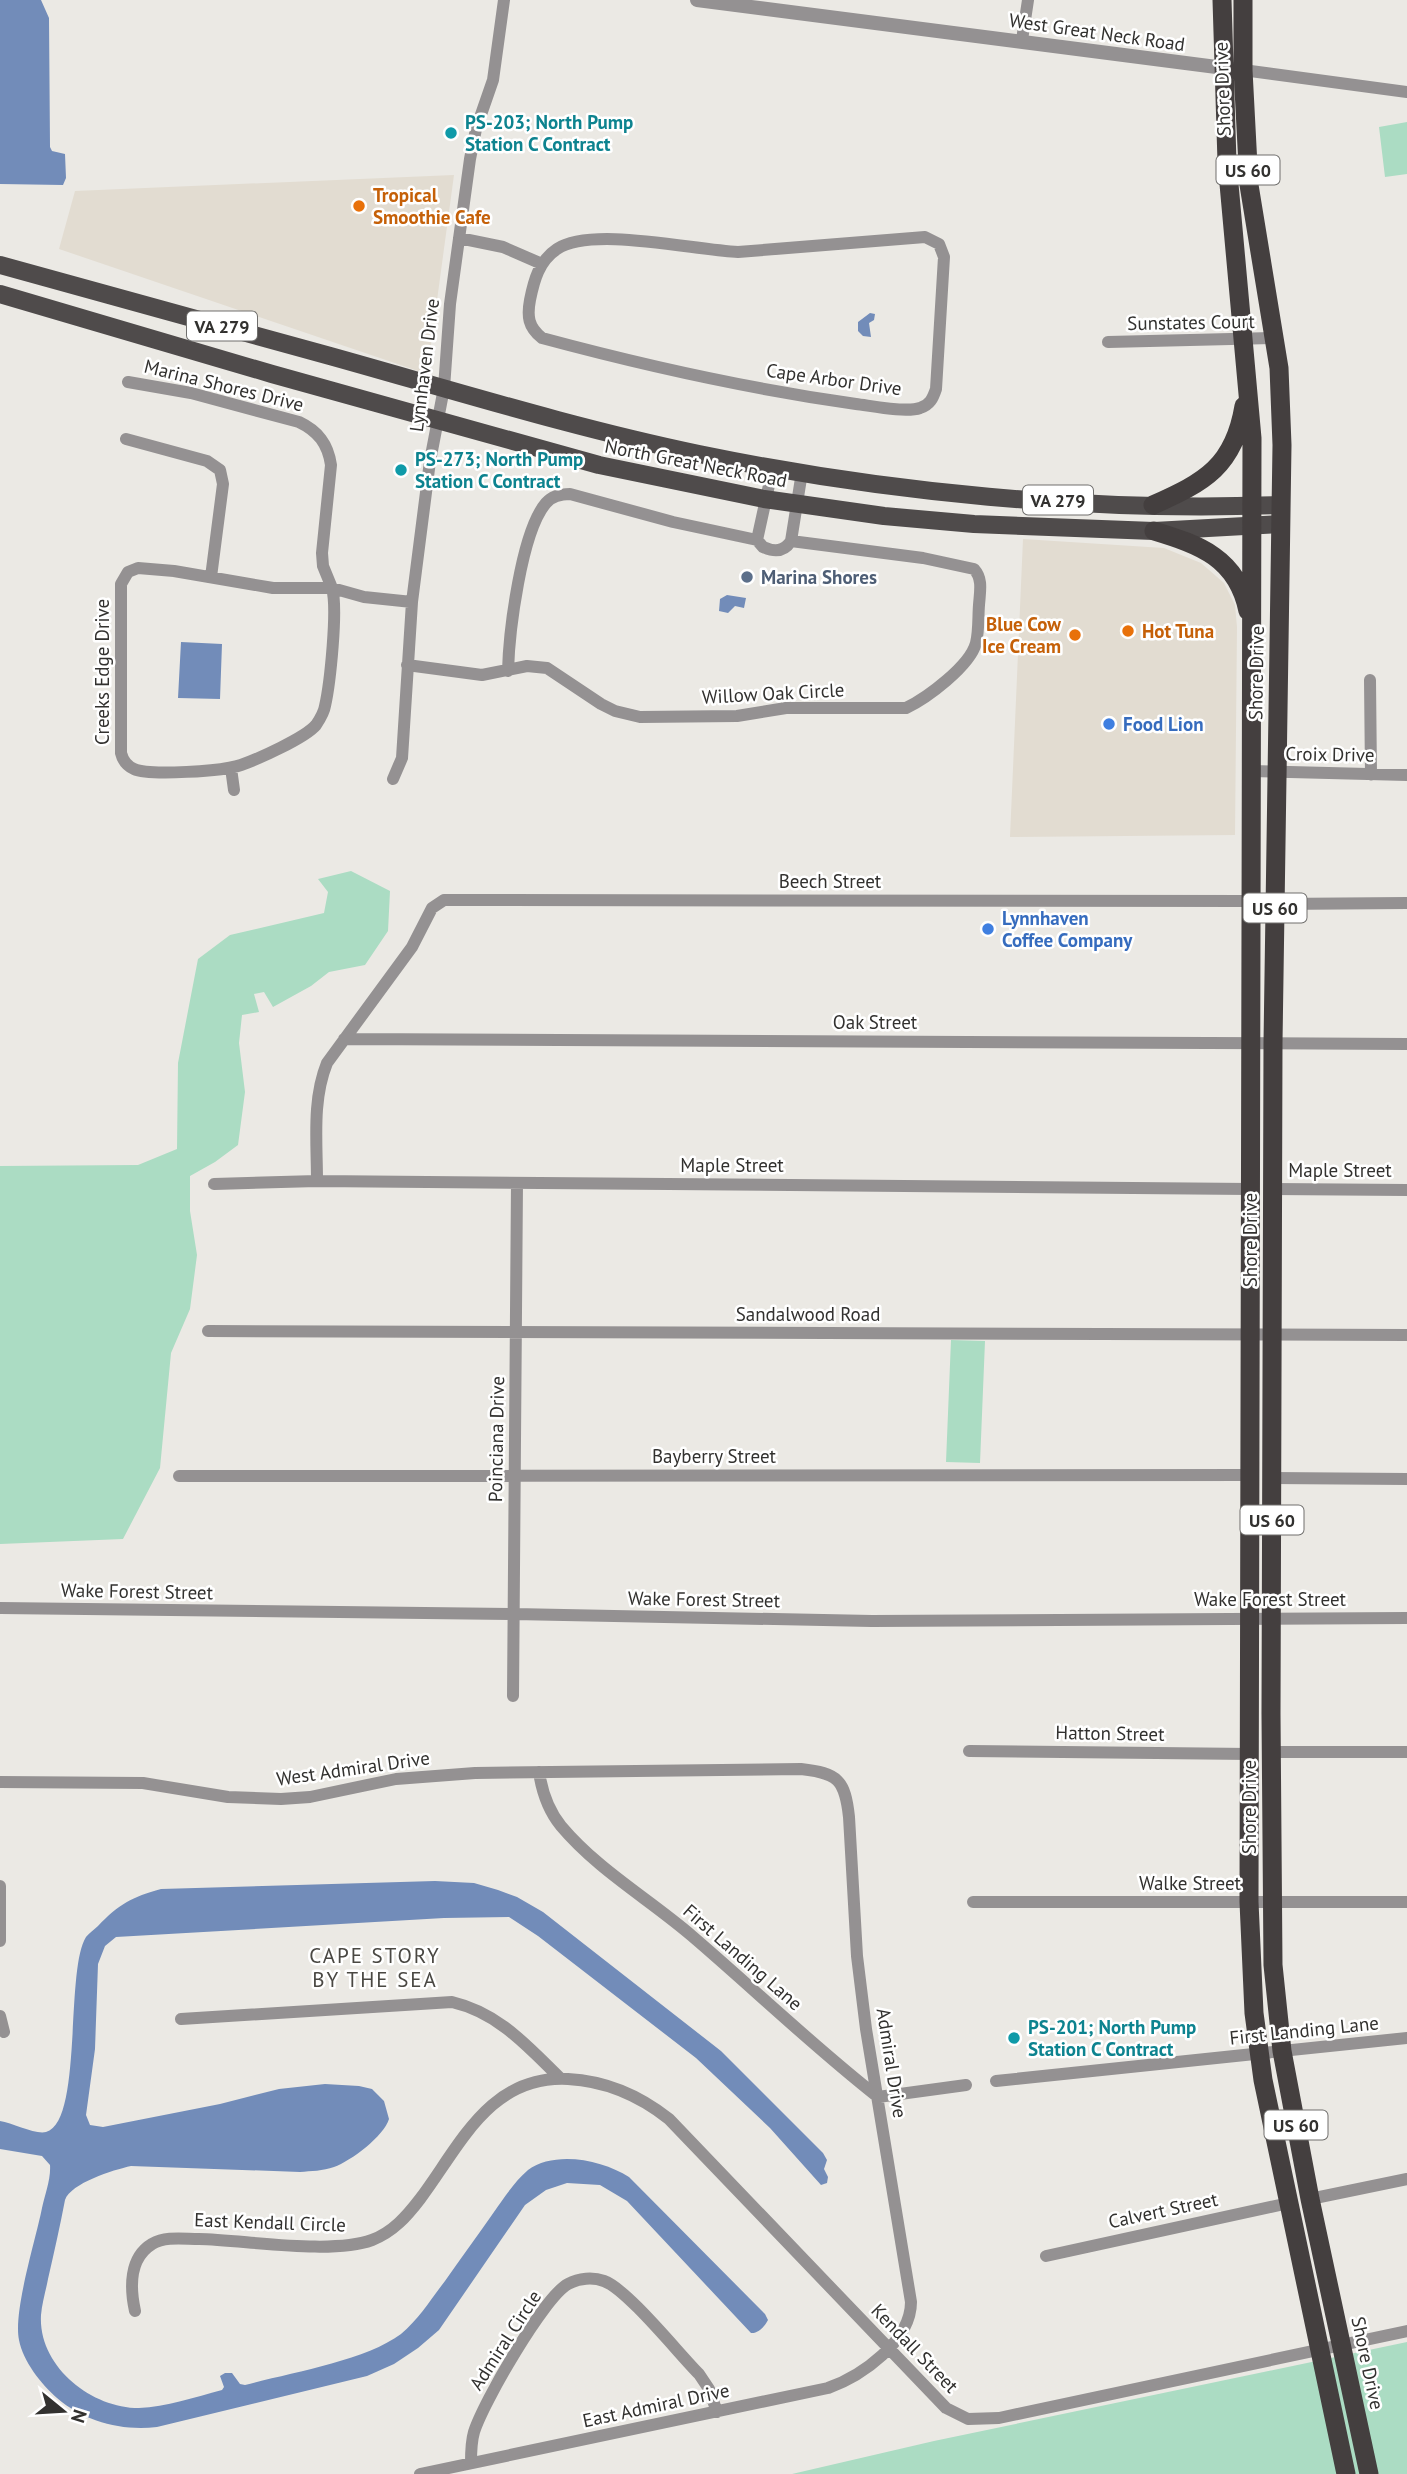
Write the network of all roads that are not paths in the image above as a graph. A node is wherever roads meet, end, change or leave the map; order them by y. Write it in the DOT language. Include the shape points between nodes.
graph roads {
  1 [pos="504,0"];
  2 [pos="697,0"];
  3 [pos="1028,0"];
  4 [pos="1222,0"];
  5 [pos="1243,0"];
  6 [pos="1022,40"];
  7 [pos="1222,68"];
  8 [pos="1243,70"];
  9 [pos="1407,92"];
  10 [pos="459,238"];
  11 [pos="542,264"];
  12 [pos="0,265"];
  13 [pos="0,294"];
  14 [pos="1274,338"];
  15 [pos="1244,341"];
  16 [pos="1108,342"];
  17 [pos="1248,377"];
  18 [pos="128,382"];
  19 [pos="444,388"];
  20 [pos="438,421"];
  21 [pos="126,439"];
  22 [pos="773,467"];
  23 [pos="802,472"];
  24 [pos="764,499"];
  25 [pos="796,505"];
  26 [pos="1153,505"];
  27 [pos="1253,506"];
  28 [pos="1281,514"];
  29 [pos="1253,526"];
  30 [pos="1154,531"];
  31 [pos="757,540"];
  32 [pos="791,541"];
  33 [pos="211,577"];
  34 [pos="332,589"];
  35 [pos="412,602"];
  36 [pos="1252,635"];
  37 [pos="407,665"];
  38 [pos="509,671"];
  39 [pos="1370,680"];
  40 [pos="231,768"];
  41 [pos="1251,771"];
  42 [pos="1278,772"];
  43 [pos="1371,775"];
  44 [pos="1407,775"];
  45 [pos="393,779"];
  46 [pos="234,790"];
  47 [pos="1251,901"];
  48 [pos="1407,903"];
  49 [pos="1275,904"];
  50 [pos="344,1038"];
  51 [pos="1251,1043"];
  52 [pos="1273,1043"];
  53 [pos="1407,1044"];
  54 [pos="317,1181"];
  55 [pos="517,1183"];
  56 [pos="214,1184"];
  57 [pos="1250,1189"];
  58 [pos="1273,1189"];
  59 [pos="1407,1190"];
  60 [pos="208,1331"];
  61 [pos="516,1333"];
  62 [pos="1250,1334"];
  63 [pos="1272,1334"];
  64 [pos="1407,1335"];
  65 [pos="1250,1475"];
  66 [pos="179,1476"];
  67 [pos="515,1476"];
  68 [pos="1272,1478"];
  69 [pos="1407,1479"];
  70 [pos="0,1608"];
  71 [pos="514,1614"];
  72 [pos="1250,1618"];
  73 [pos="1272,1618"];
  74 [pos="1407,1618"];
  75 [pos="513,1696"];
  76 [pos="969,1751"];
  77 [pos="1271,1752"];
  78 [pos="1407,1752"];
  79 [pos="1250,1754"];
  80 [pos="539,1772"];
  81 [pos="837,1779"];
  82 [pos="0,1782"];
  83 [pos="0,1886"];
  84 [pos="973,1902"];
  85 [pos="1249,1902"];
  86 [pos="1271,1902"];
  87 [pos="1407,1902"];
  88 [pos="0,1941"];
  89 [pos="0,2016"];
  90 [pos="181,2019"];
  91 [pos="4,2032"];
  92 [pos="1407,2038"];
  93 [pos="1282,2051"];
  94 [pos="1260,2054"];
  95 [pos="560,2078"];
  96 [pos="996,2081"];
  97 [pos="966,2085"];
  98 [pos="878,2097"];
  99 [pos="1407,2179"];
  100 [pos="1310,2199"];
  101 [pos="1289,2203"];
  102 [pos="1045,2256"];
  103 [pos="135,2311"];
  104 [pos="1407,2331"];
  105 [pos="1342,2345"];
  106 [pos="888,2347"];
  107 [pos="1320,2351"];
  108 [pos="717,2412"];
  109 [pos="471,2463"];
  110 [pos="420,2474"];
  111 [pos="1346,2474"];
  112 [pos="1369,2474"];
  1 -- 10 [label="street, Lynnhaven Drive" via="498,57 470,159"];
  2 -- 6 [label="street, West Great Neck Road"];
  3 -- 6 [label="street"];
  4 -- 7 [label="highway, Shore Drive / US 60"];
  5 -- 8 [label="highway, Shore Drive / US 60"];
  6 -- 7 [label="street, West Great Neck Road"];
  7 -- 8 [label="street, West Great Neck Road"];
  7 -- 15 [label="highway, Shore Drive / US 60"];
  8 -- 9 [label="street, West Great Neck Road"];
  8 -- 14 [label="highway, Shore Drive / US 60" via="1249,185"];
  10 -- 11 [label="street" via="503,247"];
  10 -- 19 [label="street, Lynnhaven Drive"];
  11 -- 11 [label="street, Cape Arbor Drive" via="528,311 531,327 542,338 757,388 870,405 914,410 933,398 936,389 944,257 939,244 925,237 738,252 580,240 557,249"];
  12 -- 19 [label="main road, North Great Neck Road / VA 279"];
  13 -- 20 [label="main road, North Great Neck Road / VA 279"];
  14 -- 15 [label="street, Sunstates Court"];
  14 -- 28 [label="highway, Shore Drive / US 60" via="1279,368"];
  15 -- 16 [label="street, Sunstates Court"];
  15 -- 17 [label="highway, Shore Drive / US 60"];
  17 -- 26 [label="highway" via="1242,415 1225,459 1200,483"];
  17 -- 27 [label="highway, Shore Drive / US 60"];
  18 -- 34 [label="street, Marina Shores Drive" via="191,393 299,422 318,434 326,444 331,465 321,553"];
  19 -- 20 [label="street, Lynnhaven Drive"];
  19 -- 22 [label="main road, North Great Neck Road / VA 279" via="649,443"];
  20 -- 24 [label="main road, North Great Neck Road / VA 279" via="598,465"];
  20 -- 35 [label="street, Lynnhaven Drive"];
  21 -- 33 [label="street" via="207,461 220,470 223,484"];
  22 -- 23 [label="main road, North Great Neck Road / VA 279"];
  22 -- 24 [label="street"];
  23 -- 25 [label="street"];
  23 -- 26 [label="main road, North Great Neck Road / VA 279" via="962,495"];
  24 -- 25 [label="main road, North Great Neck Road / VA 279"];
  24 -- 31 [label="street"];
  25 -- 30 [label="main road, North Great Neck Road / VA 279" via="974,524"];
  25 -- 32 [label="street"];
  26 -- 27 [label="main road, North Great Neck Road / VA 279"];
  27 -- 28 [label="main road, North Great Neck Road / VA 279"];
  27 -- 29 [label="highway, Shore Drive / US 60"];
  28 -- 29 [label="main road, North Great Neck Road / VA 279"];
  28 -- 42 [label="highway, Shore Drive / US 60"];
  29 -- 30 [label="main road, North Great Neck Road / VA 279"];
  29 -- 36 [label="highway, Shore Drive / US 60"];
  30 -- 36 [label="highway" via="1202,547 1227,568 1245,597"];
  31 -- 32 [label="street, Willow Oak Circle" via="777,551"];
  31 -- 38 [label="street, Willow Oak Circle" via="570,494 554,497 538,518 521,571"];
  32 -- 38 [label="street, Willow Oak Circle" via="974,569 981,581 977,640 971,654 941,684 906,708 786,708 737,716 631,715 601,704 547,668 527,666"];
  33 -- 34 [label="street, Creeks Edge Drive" via="273,588"];
  33 -- 40 [label="street, Creeks Edge Drive" via="138,568 123,577 121,753 125,763 138,771"];
  34 -- 35 [label="street"];
  34 -- 40 [label="street, Creeks Edge Drive" via="334,616 322,715 301,736"];
  35 -- 37 [label="street, Lynnhaven Drive"];
  36 -- 41 [label="highway, Shore Drive / US 60"];
  37 -- 38 [label="street, Willow Oak Circle" via="482,676"];
  37 -- 45 [label="street, Lynnhaven Drive" via="402,758"];
  39 -- 43 [label="street"];
  40 -- 46 [label="street"];
  41 -- 42 [label="street, Croix Drive"];
  41 -- 47 [label="highway, Shore Drive / US 60"];
  42 -- 43 [label="street, Croix Drive"];
  42 -- 49 [label="highway, Shore Drive / US 60"];
  43 -- 44 [label="street, Croix Drive"];
  47 -- 50 [label="street, Beech Street" via="444,900"];
  47 -- 51 [label="highway, Shore Drive / US 60"];
  48 -- 49 [label="street"];
  49 -- 52 [label="highway, Shore Drive / US 60"];
  50 -- 51 [label="street, Oak Street"];
  50 -- 54 [label="street" via="327,1063 318,1090"];
  51 -- 52 [label="street, Oak Street"];
  51 -- 57 [label="highway, Shore Drive / US 60"];
  52 -- 53 [label="street, Oak Street"];
  52 -- 58 [label="highway, Shore Drive / US 60"];
  54 -- 55 [label="street, Maple Street"];
  54 -- 56 [label="street, Maple Street"];
  55 -- 57 [label="street, Maple Street"];
  55 -- 61 [label="street, Poinciana Drive"];
  57 -- 62 [label="highway, Shore Drive / US 60"];
  58 -- 59 [label="street, Maple Street"];
  58 -- 63 [label="highway, Shore Drive / US 60"];
  60 -- 61 [label="street, Sandalwood Road"];
  61 -- 62 [label="street, Sandalwood Road"];
  61 -- 67 [label="street, Poinciana Drive"];
  62 -- 63 [label="street, Sandalwood Road"];
  62 -- 65 [label="highway, Shore Drive / US 60"];
  63 -- 64 [label="street, Sandalwood Road"];
  63 -- 68 [label="highway, Shore Drive / US 60"];
  65 -- 67 [label="street, Bayberry Street"];
  65 -- 72 [label="highway, Shore Drive / US 60"];
  66 -- 67 [label="street, Bayberry Street"];
  67 -- 71 [label="street, Poinciana Drive"];
  68 -- 69 [label="street"];
  68 -- 73 [label="highway, Shore Drive / US 60"];
  70 -- 71 [label="street, Wake Forest Street"];
  71 -- 72 [label="street, Wake Forest Street" via="872,1621"];
  71 -- 75 [label="street, Poinciana Drive"];
  72 -- 73 [label="street, Wake Forest Street"];
  72 -- 79 [label="highway, Shore Drive / US 60"];
  73 -- 74 [label="street, Wake Forest Street"];
  73 -- 77 [label="highway, Shore Drive / US 60"];
  76 -- 79 [label="street, Hatton Street"];
  77 -- 78 [label="street"];
  77 -- 86 [label="highway, Shore Drive / US 60"];
  79 -- 85 [label="highway, Shore Drive / US 60"];
  80 -- 81 [label="street, West Admiral Drive" via="801,1769"];
  80 -- 82 [label="street, West Admiral Drive" via="396,1779 281,1799 228,1797 143,1783"];
  80 -- 98 [label="street, First Landing Lane" via="551,1812 583,1850 690,1934"];
  81 -- 98 [label="street, Admiral Drive" via="846,1794 857,1956"];
  83 -- 88 [label="street"];
  84 -- 85 [label="street, Walke Street"];
  85 -- 86 [label="street, Walke Street"];
  85 -- 94 [label="highway, Shore Drive / US 60"];
  86 -- 87 [label="street, Walke Street"];
  86 -- 93 [label="highway, Shore Drive / US 60"];
  89 -- 91 [label="street"];
  90 -- 95 [label="street" via="452,2002 502,2024"];
  92 -- 93 [label="street, First Landing Lane"];
  93 -- 94 [label="street, First Landing Lane"];
  93 -- 100 [label="highway, Shore Drive / US 60"];
  94 -- 96 [label="street, First Landing Lane"];
  94 -- 101 [label="highway, Shore Drive / US 60"];
  95 -- 103 [label="street, East Kendall Circle" via="529,2084 496,2101 466,2134 408,2215 387,2233 342,2246 161,2240 145,2249 136,2262"];
  95 -- 106 [label="street, Kendall Street" via="619,2089 669,2119"];
  97 -- 98 [label="street"];
  98 -- 106 [label="street, Admiral Drive" via="911,2302 908,2323"];
  99 -- 100 [label="street"];
  100 -- 105 [label="highway, Shore Drive / US 60"];
  101 -- 102 [label="street, Calvert Street"];
  101 -- 107 [label="highway, Shore Drive / US 60"];
  104 -- 105 [label="street, Kendall Street"];
  105 -- 107 [label="street, Kendall Street"];
  105 -- 112 [label="highway, Shore Drive / US 60"];
  106 -- 107 [label="street, Kendall Street" via="946,2408 979,2421"];
  106 -- 108 [label="street, East Admiral Drive" via="844,2382"];
  107 -- 111 [label="highway, Shore Drive / US 60"];
  108 -- 109 [label="street, East Admiral Drive"];
  108 -- 109 [label="street, Admiral Circle" via="699,2374 621,2291 602,2280 579,2280 569,2283 548,2304 500,2377 474,2432"];
  109 -- 110 [label="street, East Admiral Drive"];
}
